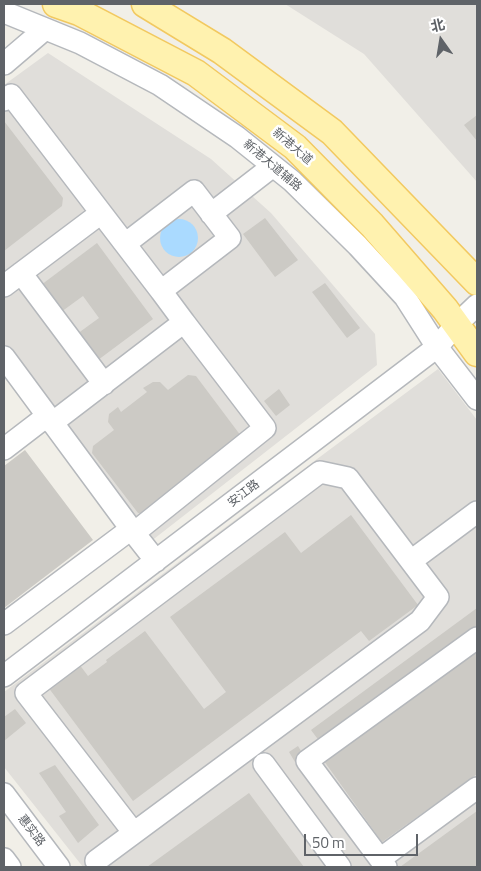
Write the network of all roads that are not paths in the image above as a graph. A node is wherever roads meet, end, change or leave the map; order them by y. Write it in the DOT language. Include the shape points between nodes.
graph roads {
  1 [pos="56,4"];
  2 [pos="145,4"];
  3 [pos="4,12"];
  4 [pos="45,29"];
  5 [pos="4,64"];
  6 [pos="4,100"];
  7 [pos="273,166"];
  8 [pos="101,213"];
  9 [pos="211,214"];
  10 [pos="125,244"];
  11 [pos="21,273"];
  12 [pos="477,282"];
  13 [pos="4,286"];
  14 [pos="161,291"];
  15 [pos="477,304"];
  16 [pos="184,322"];
  17 [pos="457,324"];
  18 [pos="438,346"];
  19 [pos="477,353"];
  20 [pos="4,357"];
  21 [pos="104,384"];
  22 [pos="477,399"];
  23 [pos="50,419"];
  24 [pos="4,449"];
  25 [pos="477,512"];
  26 [pos="133,531"];
  27 [pos="156,560"];
  28 [pos="411,562"];
  29 [pos="4,624"];
  30 [pos="477,638"];
  31 [pos="4,676"];
  32 [pos="264,764"];
  33 [pos="477,788"];
  34 [pos="4,794"];
  35 [pos="134,833"];
  36 [pos="96,861"];
  37 [pos="383,863"];
  38 [pos="59,867"];
  39 [pos="340,867"];
  1 -- 17 [label="main road, 新港大道" via="79,12 196,73 295,146 372,225"];
  2 -- 12 [label="main road" via="222,51 332,132"];
  3 -- 4 [label="street, 新港大道辅路"];
  4 -- 5 [label="street"];
  4 -- 7 [label="street, 新港大道辅路" via="80,43 160,85 237,137"];
  6 -- 8 [label="street" via="11,95"];
  7 -- 9 [label="street"];
  7 -- 18 [label="street, 新港大道辅路" via="358,246 405,297"];
  8 -- 10 [label="street"];
  8 -- 11 [label="street"];
  9 -- 10 [label="street" via="194,191"];
  9 -- 14 [label="street" via="230,238"];
  10 -- 14 [label="street"];
  11 -- 13 [label="street"];
  11 -- 21 [label="street"];
  14 -- 16 [label="street"];
  15 -- 17 [label="street, 安江路"];
  16 -- 21 [label="street"];
  16 -- 26 [label="street" via="265,428"];
  17 -- 18 [label="street, 安江路"];
  17 -- 19 [label="main road, 新港大道"];
  18 -- 22 [label="street, 新港大道辅路"];
  18 -- 27 [label="street, 安江路"];
  20 -- 23 [label="street"];
  21 -- 23 [label="street"];
  23 -- 24 [label="street"];
  23 -- 26 [label="street"];
  25 -- 28 [label="street"];
  26 -- 27 [label="street"];
  26 -- 29 [label="street"];
  27 -- 31 [label="street, 安江路"];
  28 -- 35 [label="street" via="438,597 420,621"];
  28 -- 35 [label="street" via="348,478 320,472 26,693"];
  30 -- 37 [label="street" via="307,761"];
  32 -- 39 [label="street"];
  33 -- 37 [label="street"];
  34 -- 38 [label="street, 惠实路"];
  35 -- 36 [label="street"];
}
